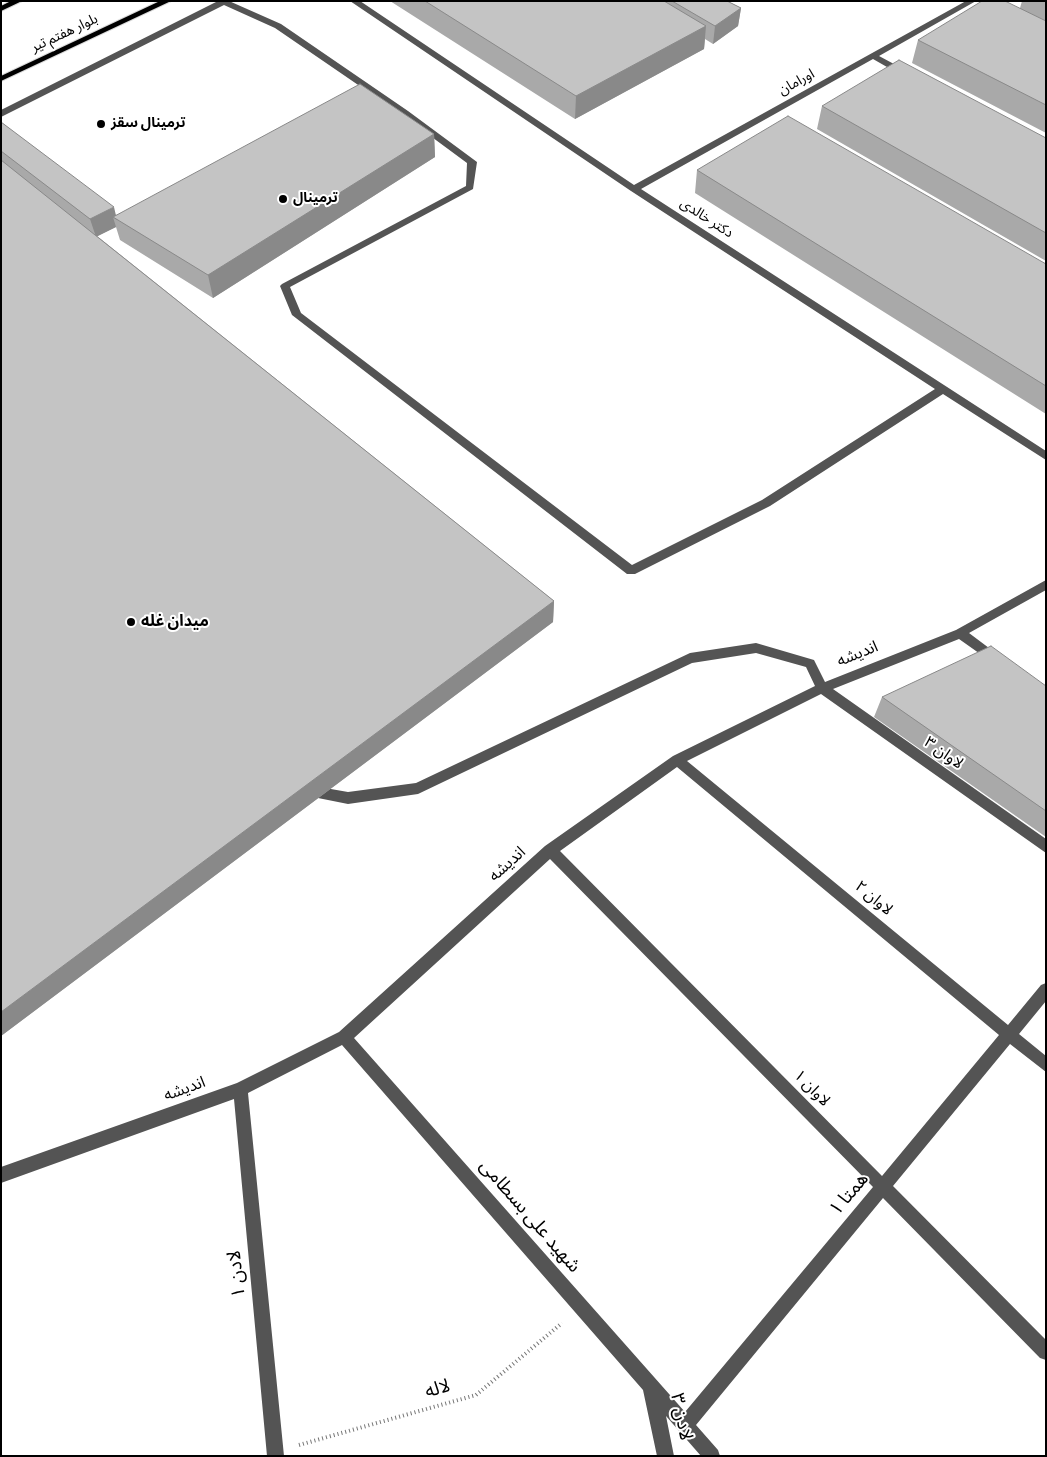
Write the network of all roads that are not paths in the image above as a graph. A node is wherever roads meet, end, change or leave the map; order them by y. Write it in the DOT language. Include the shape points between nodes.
graph roads {
  1 [pos="18,1"];
  2 [pos="168,1"];
  3 [pos="354,1"];
  4 [pos="225,2"];
  5 [pos="973,4"];
  6 [pos="1,9"];
  7 [pos="873,56"];
  8 [pos="1,79"];
  9 [pos="916,79"];
  10 [pos="1,114"];
  11 [pos="634,189"];
  12 [pos="943,389"];
  13 [pos="1046,456"];
  14 [pos="1046,584"];
  15 [pos="960,633"];
  16 [pos="1007,667"];
  17 [pos="822,688"];
  18 [pos="677,760"];
  19 [pos="293,789"];
  20 [pos="1046,847"];
  21 [pos="550,850"];
  22 [pos="1046,990"];
  23 [pos="1009,1034"];
  24 [pos="344,1037"];
  25 [pos="1046,1065"];
  26 [pos="240,1089"];
  27 [pos="1,1175"];
  28 [pos="883,1187"];
  29 [pos="1046,1352"];
  30 [pos="651,1386"];
  31 [pos="685,1424"];
  32 [pos="276,1453"];
  33 [pos="666,1456"];
  34 [pos="712,1456"];
  1 -- 6 [label="main road"];
  2 -- 8 [label="main road, بلوار هفتم تیر"];
  3 -- 11 [label="street, دکتر خالدی"];
  4 -- 10 [label="street"];
  4 -- 12 [label="street" via="278,26 472,162 470,187 286,286 297,315 631,571 766,503"];
  5 -- 7 [label="street, اورامان"];
  7 -- 9 [label="street"];
  7 -- 11 [label="street, اورامان" via="775,116"];
  11 -- 12 [label="street, دکتر خالدی"];
  12 -- 13 [label="street, دکتر خالدی"];
  14 -- 15 [label="street, اندیشه"];
  15 -- 16 [label="street"];
  15 -- 17 [label="street, اندیشه"];
  17 -- 18 [label="street, اندیشه"];
  17 -- 19 [label="street" via="810,663 756,648 690,658 418,788 348,798"];
  17 -- 20 [label="street, لاوان ۳"];
  18 -- 21 [label="street, اندیشه"];
  18 -- 23 [label="street, لاوان ۲"];
  21 -- 24 [label="street, اندیشه"];
  21 -- 28 [label="street, لاوان ۱"];
  22 -- 23 [label="street, همتا ۱"];
  23 -- 25 [label="street, لاوان ۲"];
  23 -- 28 [label="street, همتا ۱"];
  24 -- 26 [label="street, اندیشه"];
  24 -- 30 [label="street, شهید علی بسطامی"];
  26 -- 27 [label="street, اندیشه"];
  26 -- 32 [label="street, لادن ۱"];
  28 -- 29 [label="street, لاوان ۱"];
  28 -- 31 [label="street, همتا ۱"];
  30 -- 31 [label="street, شهید علی بسطامی"];
  30 -- 33 [label="street, لادن ۳"];
  31 -- 34 [label="street, شهید علی بسطامی"];
}
